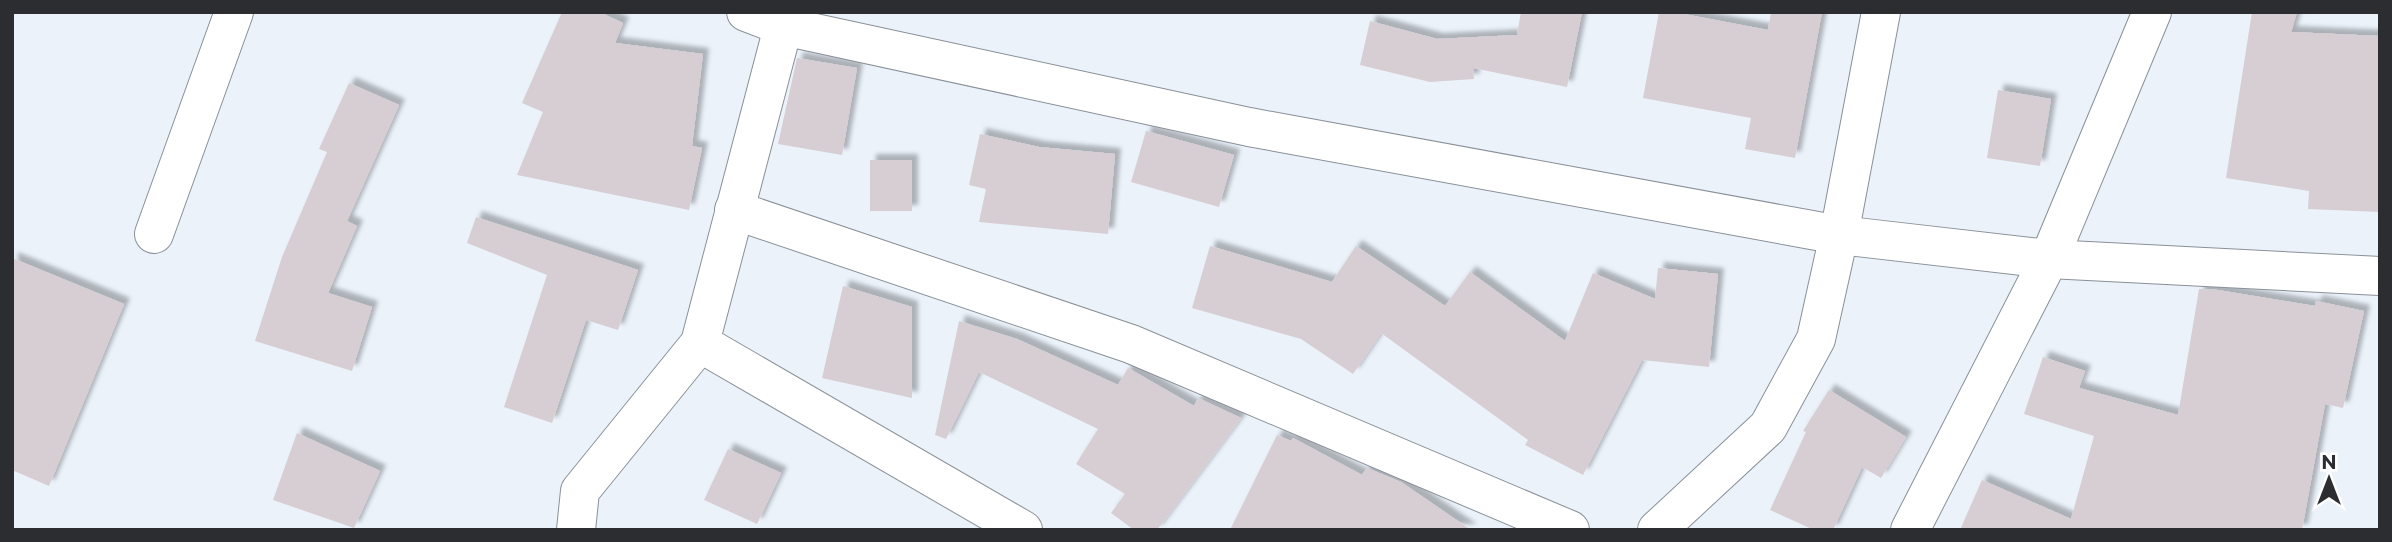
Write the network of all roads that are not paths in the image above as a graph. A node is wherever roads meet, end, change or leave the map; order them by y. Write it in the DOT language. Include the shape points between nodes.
graph roads {
  1 [pos="234,12"];
  2 [pos="746,12"];
  3 [pos="1881,12"];
  4 [pos="2152,12"];
  5 [pos="785,19"];
  6 [pos="734,210"];
  7 [pos="154,234"];
  8 [pos="1839,235"];
  9 [pos="2049,259"];
  10 [pos="2380,276"];
  11 [pos="700,343"];
  12 [pos="576,530"];
  13 [pos="1023,530"];
  14 [pos="1570,530"];
  15 [pos="1657,530"];
  16 [pos="1910,530"];
  1 -- 7 [label="street"];
  2 -- 5 [label="street"];
  3 -- 8 [label="street"];
  4 -- 9 [label="street"];
  5 -- 6 [label="street"];
  5 -- 8 [label="street" via="1249,127"];
  6 -- 11 [label="street"];
  6 -- 14 [label="street" via="1131,344"];
  8 -- 9 [label="street"];
  8 -- 15 [label="street" via="1816,339 1768,427"];
  9 -- 10 [label="street"];
  9 -- 16 [label="street"];
  11 -- 12 [label="street" via="580,491"];
  11 -- 13 [label="street"];
}
